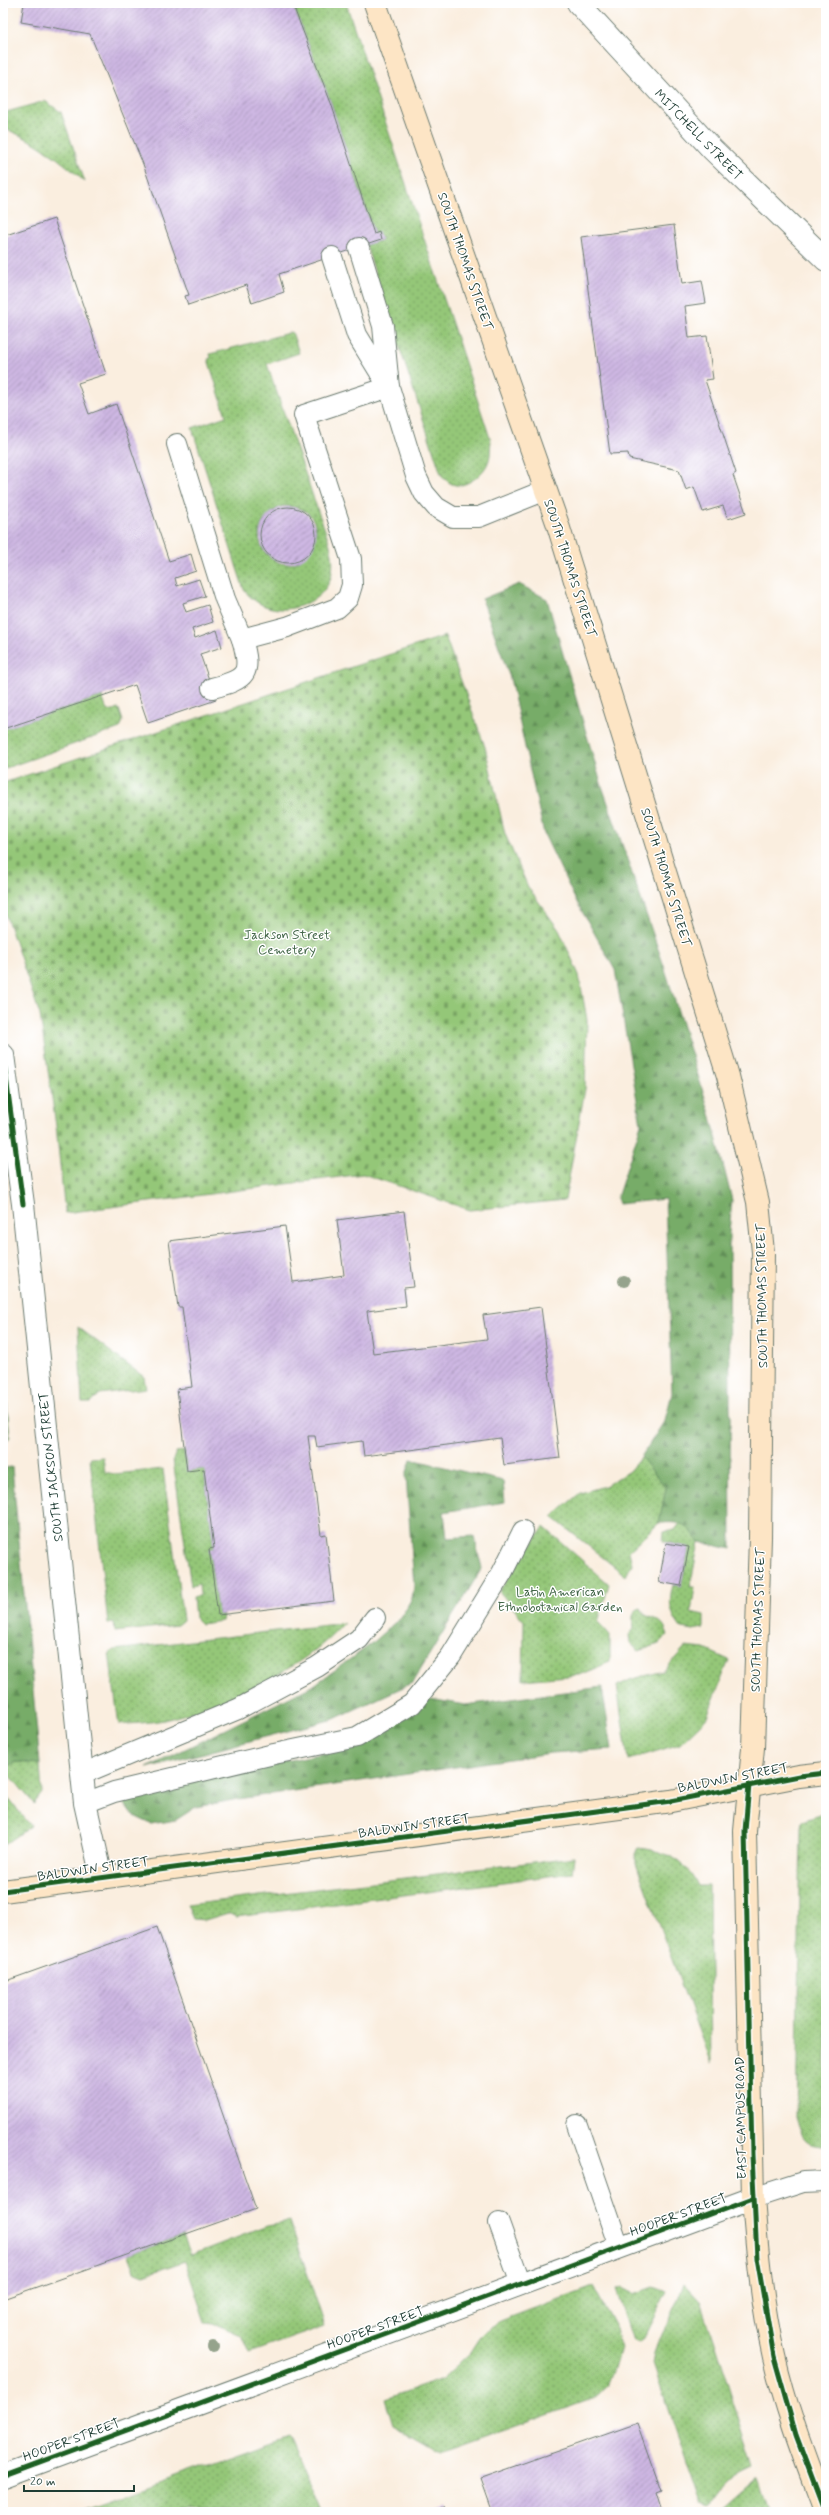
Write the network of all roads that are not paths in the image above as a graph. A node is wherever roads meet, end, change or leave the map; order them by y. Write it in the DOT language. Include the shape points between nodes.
graph roads {
  1 [pos="375,3"];
  2 [pos="578,3"];
  3 [pos="359,248"];
  4 [pos="332,257"];
  5 [pos="826,260"];
  6 [pos="389,387"];
  7 [pos="177,444"];
  8 [pos="546,490"];
  9 [pos="242,639"];
  10 [pos="212,688"];
  11 [pos="3,1055"];
  12 [pos="523,1531"];
  13 [pos="375,1618"];
  14 [pos="826,1773"];
  15 [pos="82,1774"];
  16 [pos="749,1785"];
  17 [pos="85,1803"];
  18 [pos="102,1878"];
  19 [pos="3,1891"];
  20 [pos="577,2125"];
  21 [pos="826,2181"];
  22 [pos="753,2198"];
  23 [pos="498,2223"];
  24 [pos="619,2247"];
  25 [pos="520,2284"];
  26 [pos="3,2476"];
  27 [pos="825,2512"];
  1 -- 8 [label="main road, SOUTH THOMAS STREET"];
  2 -- 5 [label="street, MITCHELL STREET" via="712,149"];
  3 -- 6 [label="lane" via="383,326"];
  4 -- 6 [label="lane" via="357,335"];
  6 -- 8 [label="lane" via="416,476 424,493 436,507 453,517 479,516"];
  6 -- 9 [label="lane" via="304,415 351,559 353,571 348,598 337,608 287,627"];
  7 -- 9 [label="lane" via="225,599"];
  8 -- 16 [label="main road, SOUTH THOMAS STREET" via="728,1076 758,1202 763,1252 760,1545 753,1748"];
  9 -- 10 [label="lane" via="248,660 245,673 236,680"];
  11 -- 15 [label="street, SOUTH JACKSON STREET" via="23,1204"];
  12 -- 17 [label="lane" via="502,1573 451,1656 412,1704 357,1737 114,1792"];
  13 -- 15 [label="lane" via="359,1639 317,1667 238,1709"];
  14 -- 16 [label="main road, BALDWIN STREET"];
  15 -- 17 [label="street, SOUTH JACKSON STREET"];
  16 -- 18 [label="main road, BALDWIN STREET" via="671,1801"];
  16 -- 22 [label="main road, EAST CAMPUS ROAD" via="746,1831"];
  17 -- 18 [label="street, SOUTH JACKSON STREET"];
  18 -- 19 [label="main road, BALDWIN STREET"];
  20 -- 24 [label="lane"];
  21 -- 22 [label="lane" via="803,2182"];
  22 -- 24 [label="street, HOOPER STREET"];
  22 -- 27 [label="main road, EAST CAMPUS ROAD" via="757,2258 774,2357 796,2435"];
  23 -- 25 [label="lane"];
  24 -- 25 [label="street, HOOPER STREET"];
  25 -- 26 [label="street, HOOPER STREET"];
}
